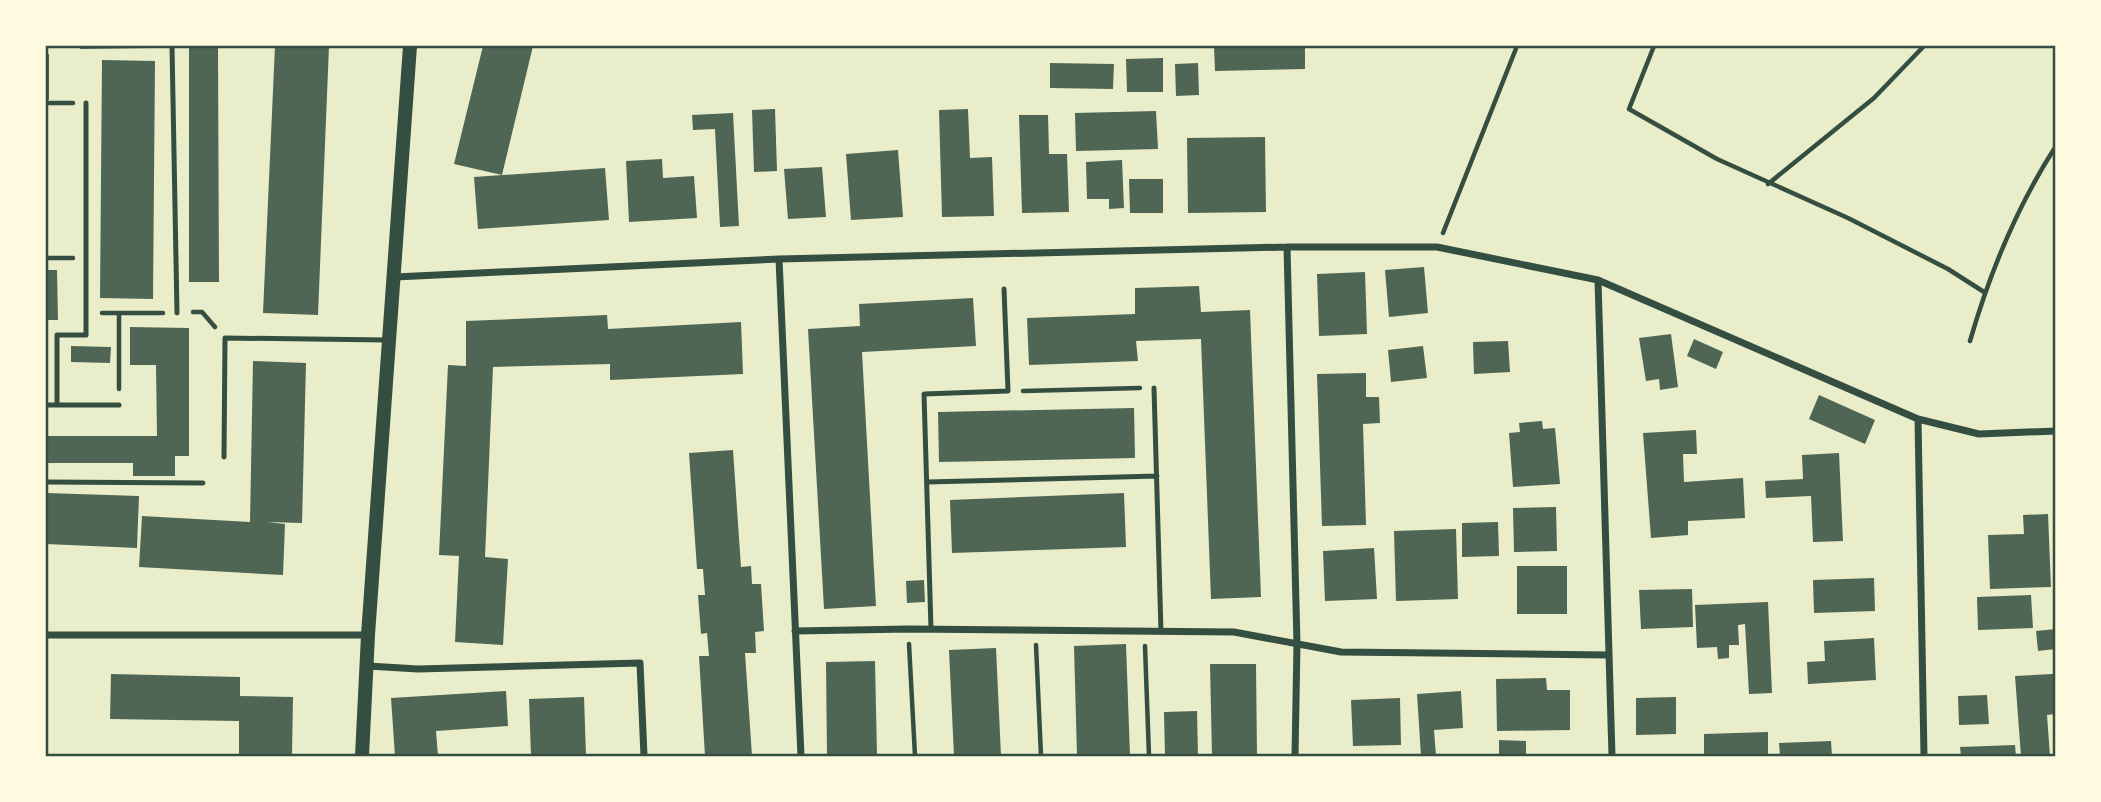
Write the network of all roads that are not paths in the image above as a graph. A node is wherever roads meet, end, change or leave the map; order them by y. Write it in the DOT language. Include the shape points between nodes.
graph roads {
  1 [pos="173,46"];
  2 [pos="410,46"];
  3 [pos="86,103"];
  4 [pos="1287,247"];
  5 [pos="779,259"];
  6 [pos="395,276"];
  7 [pos="1598,280"];
  8 [pos="1004,289"];
  9 [pos="177,313"];
  10 [pos="390,340"];
  11 [pos="1154,388"];
  12 [pos="46,405"];
  13 [pos="57,405"];
  14 [pos="119,405"];
  15 [pos="1918,419"];
  16 [pos="2056,430"];
  17 [pos="224,457"];
  18 [pos="1157,476"];
  19 [pos="46,482"];
  20 [pos="927,482"];
  21 [pos="203,483"];
  22 [pos="931,629"];
  23 [pos="795,631"];
  24 [pos="1161,632"];
  25 [pos="46,635"];
  26 [pos="368,635"];
  27 [pos="1297,644"];
  28 [pos="1608,655"];
  29 [pos="368,666"];
  30 [pos="362,757"];
  31 [pos="644,757"];
  32 [pos="801,757"];
  33 [pos="1295,757"];
  34 [pos="1612,757"];
  35 [pos="1924,757"];
  1 -- 9 [label="lane"];
  2 -- 6 [label="main road"];
  3 -- 13 [label="lane" via="86,335 57,335"];
  4 -- 5 [label="street"];
  4 -- 7 [label="street" via="1437,247"];
  4 -- 27 [label="street"];
  5 -- 6 [label="street"];
  5 -- 23 [label="street"];
  6 -- 10 [label="main road"];
  7 -- 15 [label="street"];
  7 -- 28 [label="street"];
  8 -- 20 [label="lane" via="1008,391 924,394"];
  10 -- 17 [label="lane" via="225,338"];
  10 -- 26 [label="main road"];
  11 -- 18 [label="lane"];
  12 -- 13 [label="lane"];
  13 -- 14 [label="lane"];
  15 -- 16 [label="street" via="1979,434"];
  15 -- 35 [label="street"];
  18 -- 20 [label="lane"];
  18 -- 24 [label="lane"];
  19 -- 21 [label="lane"];
  20 -- 22 [label="lane"];
  22 -- 23 [label="street"];
  22 -- 24 [label="street"];
  23 -- 32 [label="street"];
  24 -- 27 [label="street" via="1234,632"];
  25 -- 26 [label="street"];
  26 -- 29 [label="main road"];
  27 -- 28 [label="street" via="1341,652"];
  27 -- 33 [label="street"];
  28 -- 34 [label="street"];
  29 -- 30 [label="main road"];
  29 -- 31 [label="street" via="640,663"];
}
